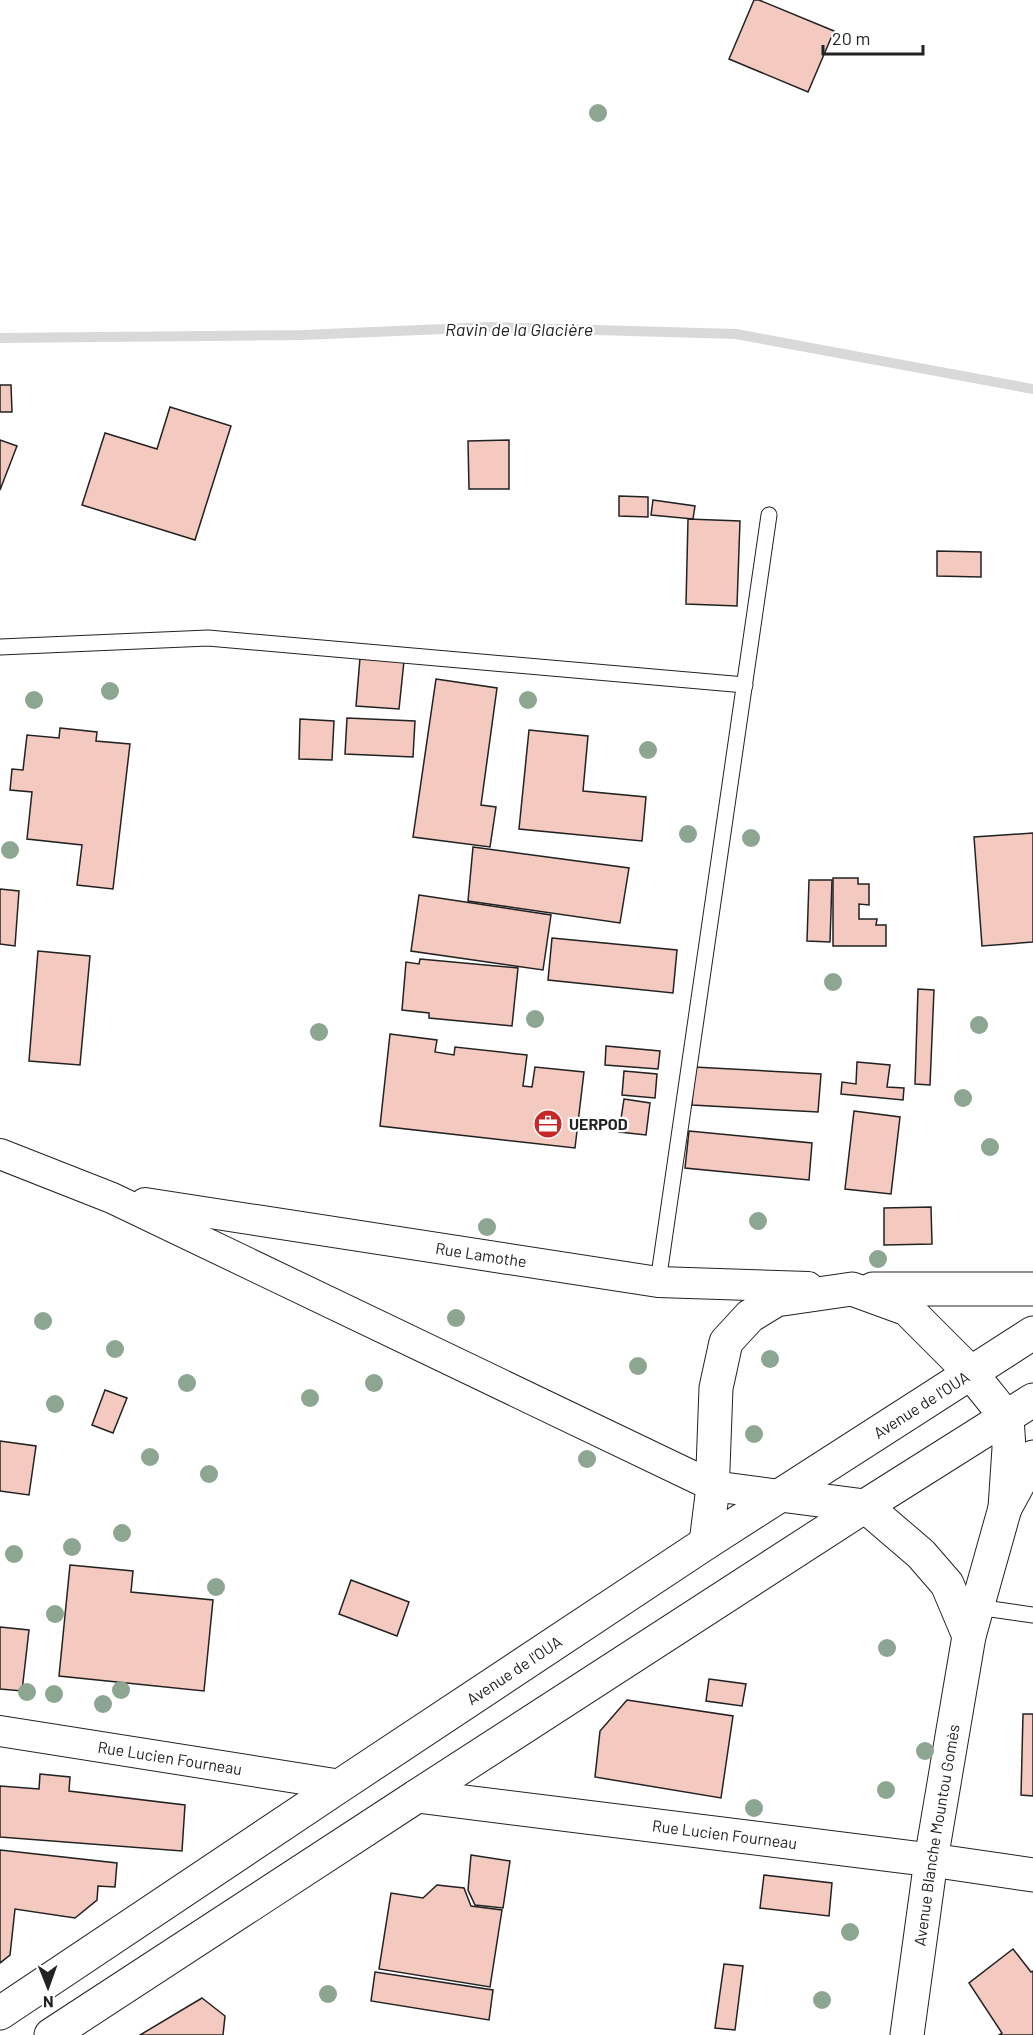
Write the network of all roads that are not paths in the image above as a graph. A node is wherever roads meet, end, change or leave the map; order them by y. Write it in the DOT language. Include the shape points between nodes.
graph roads {
  1 [pos="769,515"];
  2 [pos="0,647"];
  3 [pos="745,685"];
  4 [pos="0,1154"];
  5 [pos="112,1198"];
  6 [pos="658,1282"];
  7 [pos="1033,1288"];
  8 [pos="852,1289"];
  9 [pos="1033,1334"];
  10 [pos="970,1372"];
  11 [pos="1020,1409"];
  12 [pos="1033,1457"];
  13 [pos="712,1486"];
  14 [pos="780,1495"];
  15 [pos="865,1506"];
  16 [pos="1005,1508"];
  17 [pos="706,1543"];
  18 [pos="1033,1615"];
  19 [pos="973,1621"];
  20 [pos="0,1731"];
  21 [pos="341,1785"];
  22 [pos="417,1796"];
  23 [pos="931,1860"];
  24 [pos="1033,1875"];
  25 [pos="0,2013"];
  26 [pos="51,2035"];
  27 [pos="907,2035"];
  1 -- 3 [label="lane"];
  2 -- 3 [label="lane" via="208,638"];
  3 -- 6 [label="lane"];
  4 -- 5 [label="street, Rue Lamothe"];
  5 -- 6 [label="street, Rue Lamothe"];
  5 -- 13 [label="street, Rue Lamothe"];
  6 -- 8 [label="street, Rue Lamothe"];
  7 -- 8 [label="main road"];
  8 -- 10 [label="main road" via="907,1309"];
  8 -- 13 [label="main road" via="776,1300 750,1316 726,1342 716,1388"];
  9 -- 10 [label="main road, Avenue de l'OUA"];
  10 -- 11 [label="main road"];
  10 -- 14 [label="main road, Avenue de l'OUA"];
  11 -- 15 [label="main road"];
  11 -- 16 [label="main road, Avenue Blanche Mountou Gomès" via="1009,1448"];
  12 -- 16 [label="main road"];
  13 -- 14 [label="street, Rue Lamothe"];
  13 -- 17 [label="main road"];
  14 -- 15 [label="main road"];
  14 -- 17 [label="main road, Avenue de l'OUA"];
  15 -- 19 [label="main road" via="906,1540 947,1584"];
  15 -- 22 [label="main road"];
  16 -- 19 [label="main road, Avenue Blanche Mountou Gomès"];
  17 -- 21 [label="main road, Avenue de l'OUA"];
  18 -- 19 [label="lane"];
  19 -- 23 [label="main road, Avenue Blanche Mountou Gomès"];
  20 -- 21 [label="street, Rue Lucien Fourneau"];
  21 -- 25 [label="main road, Avenue de l'OUA"];
  22 -- 23 [label="main road, Rue Lucien Fourneau"];
  22 -- 26 [label="main road"];
  23 -- 24 [label="main road, Rue Lucien Fourneau"];
  23 -- 27 [label="main road, Avenue Blanche Mountou Gomès"];
}
